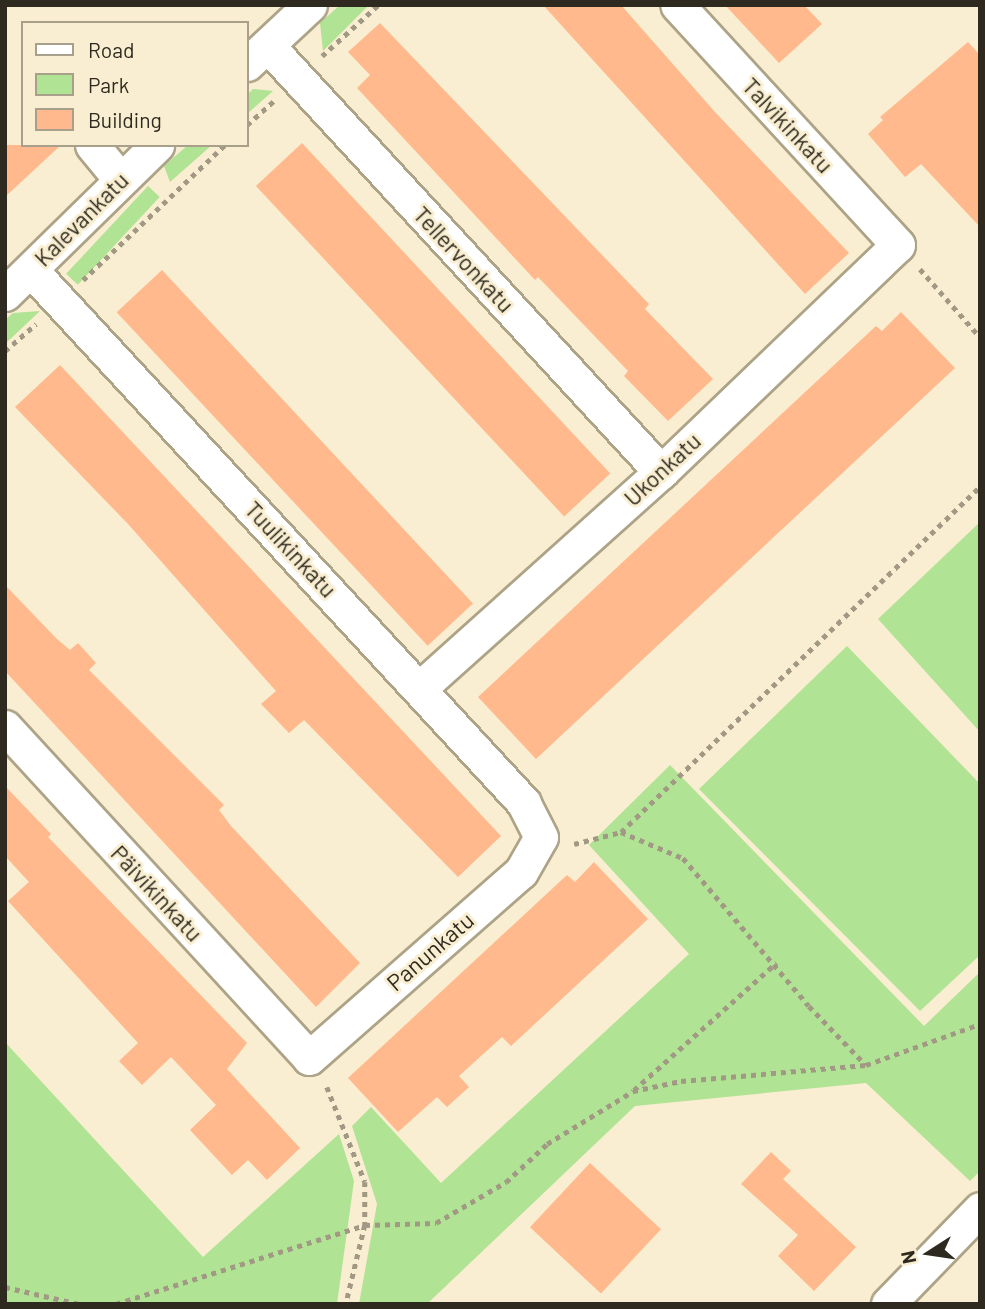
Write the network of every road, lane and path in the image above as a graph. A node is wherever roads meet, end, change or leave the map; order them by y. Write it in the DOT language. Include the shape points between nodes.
graph roads {
  1 [pos="310,5"];
  2 [pos="677,5"];
  3 [pos="257,55"];
  4 [pos="95,147"];
  5 [pos="155,147"];
  6 [pos="223,147"];
  7 [pos="120,179"];
  8 [pos="898,245"];
  9 [pos="31,270"];
  10 [pos="5,294"];
  11 [pos="61,302"];
  12 [pos="980,337"];
  13 [pos="5,351"];
  14 [pos="660,472"];
  15 [pos="980,487"];
  16 [pos="420,688"];
  17 [pos="5,727"];
  18 [pos="621,832"];
  19 [pos="541,837"];
  20 [pos="776,962"];
  21 [pos="980,1024"];
  22 [pos="309,1058"];
  23 [pos="866,1065"];
  24 [pos="633,1091"];
  25 [pos="980,1209"];
  26 [pos="365,1225"];
  27 [pos="5,1287"];
  28 [pos="79,1304"];
  29 [pos="116,1304"];
  30 [pos="346,1304"];
  31 [pos="887,1304"];
  1 -- 3 [label="street"];
  2 -- 8 [label="street, Talvikinkatu"];
  3 -- 14 [label="street, Tellervonkatu"];
  4 -- 7 [label="street"];
  5 -- 7 [label="street, Kalevankatu"];
  6 -- 11 [label="path"];
  7 -- 9 [label="street, Kalevankatu"];
  8 -- 12 [label="path"];
  8 -- 14 [label="street, Ukonkatu"];
  9 -- 10 [label="street, Kalevankatu"];
  9 -- 11 [label="street, Tuulikinkatu"];
  11 -- 13 [label="path"];
  11 -- 16 [label="street, Tuulikinkatu"];
  14 -- 16 [label="street, Ukonkatu"];
  15 -- 18 [label="path"];
  16 -- 19 [label="street, Tuulikinkatu" via="524,803"];
  17 -- 22 [label="street, Päivikinkatu"];
  18 -- 19 [label="path" via="572,845"];
  18 -- 20 [label="path" via="683,858"];
  19 -- 22 [label="street, Panunkatu" via="521,872"];
  20 -- 23 [label="path" via="809,1006"];
  20 -- 24 [label="path"];
  21 -- 23 [label="path"];
  22 -- 26 [label="path" via="336,1102 365,1182"];
  23 -- 24 [label="path" via="681,1082"];
  24 -- 26 [label="path" via="547,1144 506,1182 436,1223"];
  25 -- 31 [label="street"];
  26 -- 29 [label="path"];
  26 -- 30 [label="path"];
  27 -- 28 [label="path"];
}
